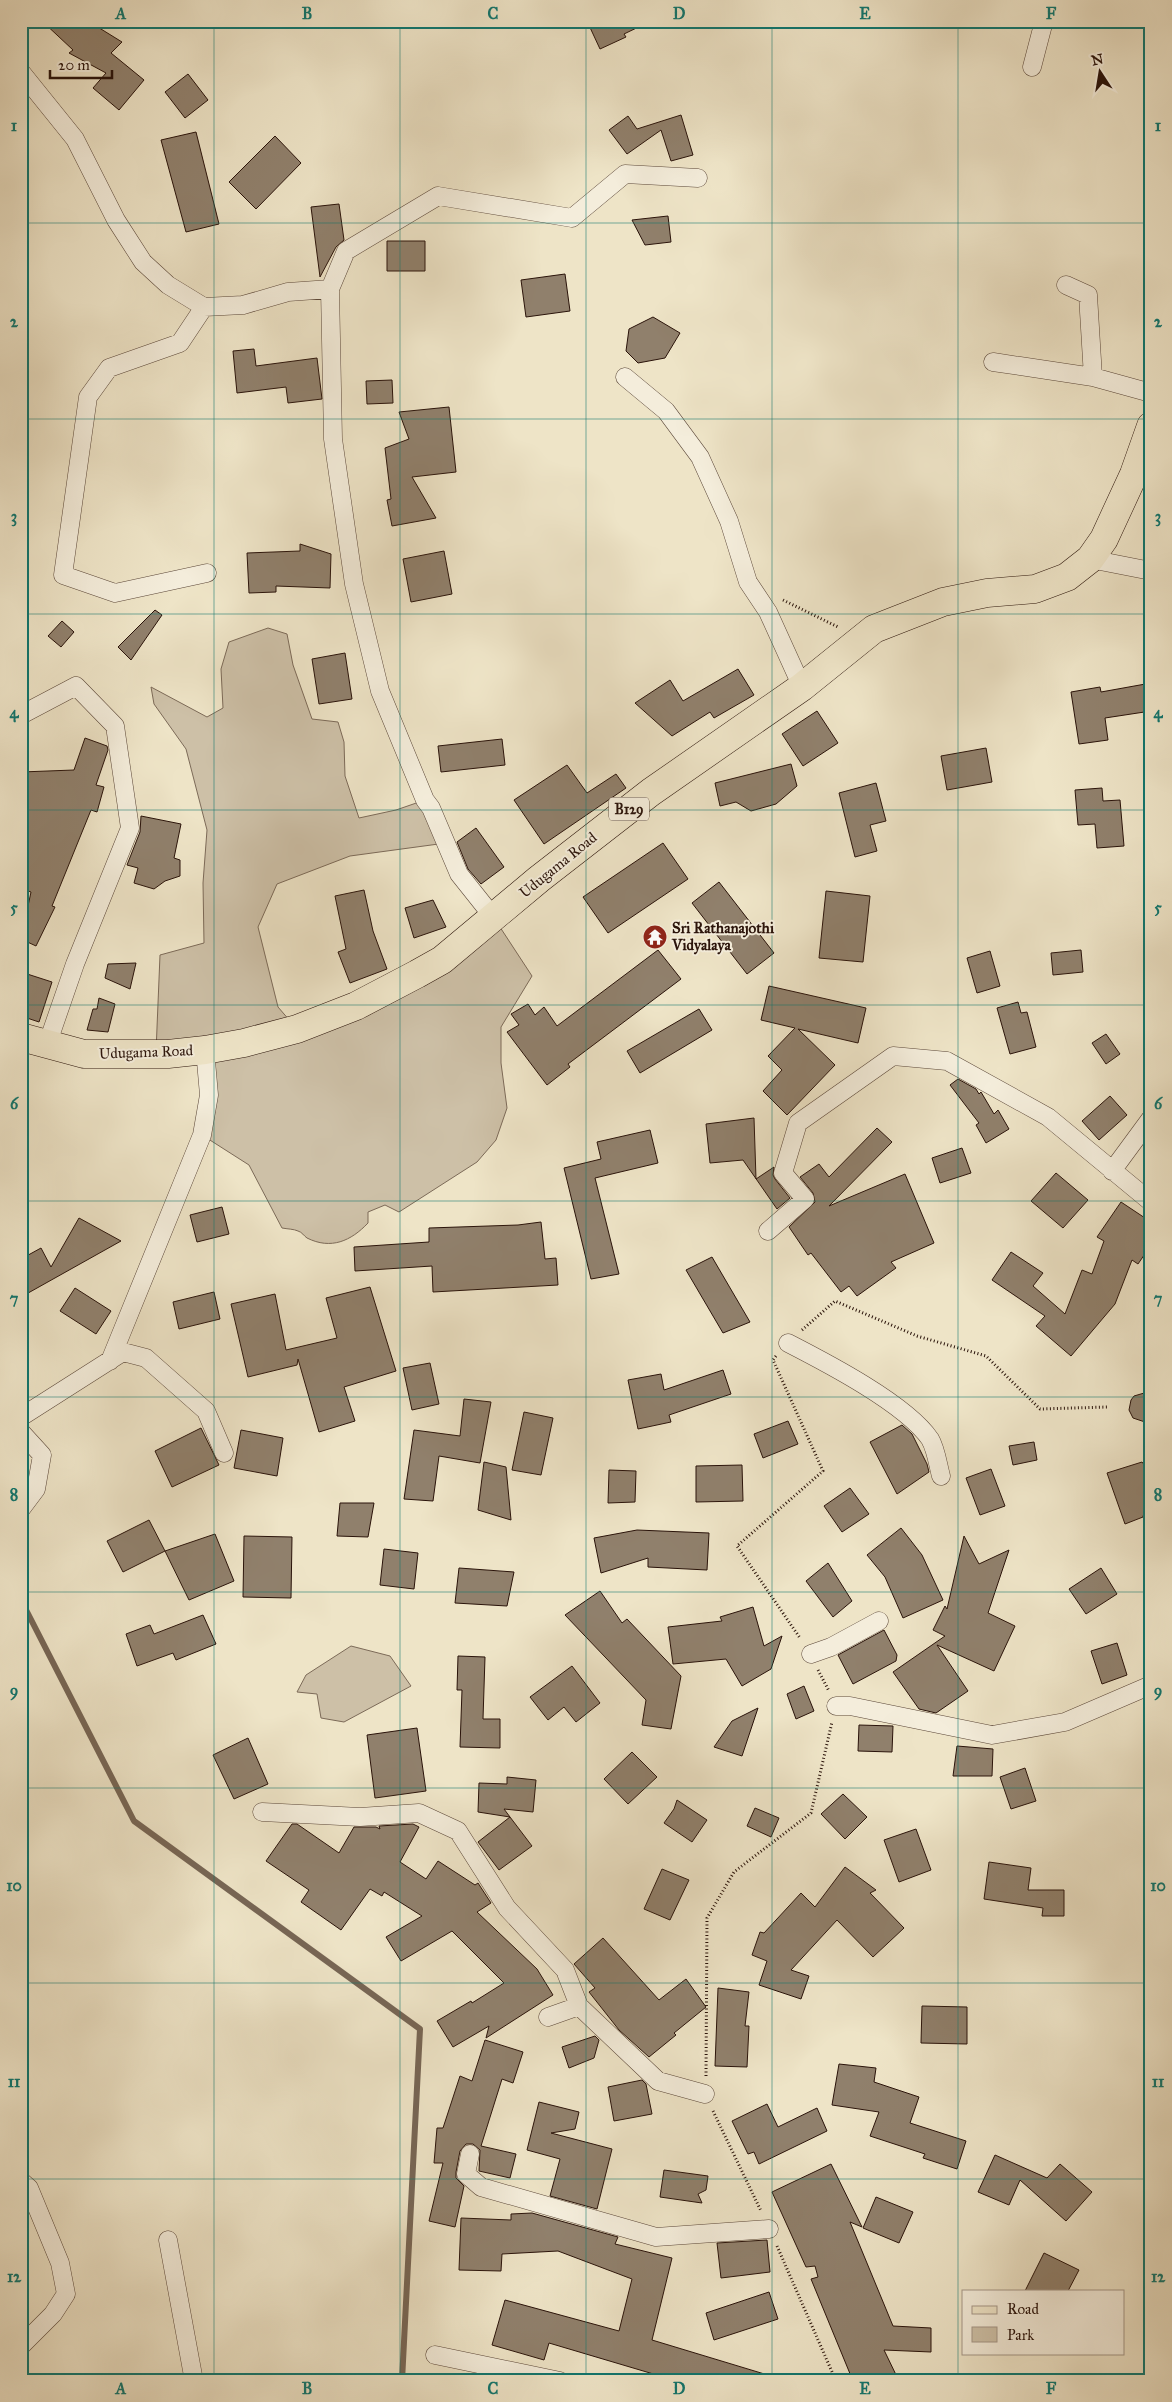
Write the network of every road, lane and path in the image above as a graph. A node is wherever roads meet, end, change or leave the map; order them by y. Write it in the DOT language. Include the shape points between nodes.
graph roads {
  1 [pos="1044,21"];
  2 [pos="1032,67"];
  3 [pos="21,72"];
  4 [pos="698,178"];
  5 [pos="1066,285"];
  6 [pos="330,289"];
  7 [pos="204,307"];
  8 [pos="993,362"];
  9 [pos="625,377"];
  10 [pos="1093,377"];
  11 [pos="1151,393"];
  12 [pos="1151,426"];
  13 [pos="1090,559"];
  14 [pos="1151,571"];
  15 [pos="206,573"];
  16 [pos="782,599"];
  17 [pos="861,638"];
  18 [pos="802,687"];
  19 [pos="21,715"];
  20 [pos="494,918"];
  21 [pos="21,1037"];
  22 [pos="47,1045"];
  23 [pos="205,1050"];
  24 [pos="1151,1118"];
  25 [pos="1112,1171"];
  26 [pos="1151,1202"];
  27 [pos="768,1230"];
  28 [pos="788,1342"];
  29 [pos="110,1361"];
  30 [pos="1108,1407"];
  31 [pos="21,1417"];
  32 [pos="21,1432"];
  33 [pos="224,1453"];
  34 [pos="941,1476"];
  35 [pos="21,1508"];
  36 [pos="879,1621"];
  37 [pos="811,1654"];
  38 [pos="1151,1685"];
  39 [pos="836,1706"];
  40 [pos="262,1812"];
  41 [pos="579,2006"];
  42 [pos="548,2017"];
  43 [pos="706,2094"];
  44 [pos="470,2154"];
  45 [pos="21,2181"];
  46 [pos="770,2229"];
  47 [pos="168,2240"];
  48 [pos="21,2346"];
  49 [pos="435,2355"];
  50 [pos="194,2381"];
  51 [pos="560,2381"];
  52 [pos="836,2381"];
  1 -- 2 [label="street"];
  3 -- 7 [label="street" via="74,139 116,220 143,262 168,285"];
  4 -- 6 [label="street" via="625,174 572,218 438,196 346,251"];
  5 -- 10 [label="street" via="1088,295"];
  6 -- 7 [label="street" via="288,292 244,306"];
  6 -- 20 [label="street" via="333,439 354,584 380,691 459,874"];
  7 -- 15 [label="street" via="180,343 109,368 88,397 63,575 115,593"];
  8 -- 10 [label="street"];
  9 -- 18 [label="street" via="666,411 700,457 729,521 748,582 768,612"];
  10 -- 11 [label="street"];
  12 -- 13 [label="main road, Udugama Road / B129" via="1114,521"];
  13 -- 14 [label="street"];
  13 -- 17 [label="main road, Udugama Road / B129" via="1067,577 1036,589 987,593 943,602 899,618"];
  16 -- 17 [label="path"];
  17 -- 18 [label="main road, Udugama Road / B129"];
  18 -- 20 [label="main road, Udugama Road / B129" via="651,792"];
  19 -- 22 [label="street" via="76,686 115,726 130,828 75,964"];
  20 -- 23 [label="main road, Udugama Road / B129" via="442,960 356,1006 297,1030"];
  21 -- 22 [label="main road, Udugama Road / B129"];
  22 -- 23 [label="main road, Udugama Road / B129" via="84,1054 168,1054"];
  23 -- 29 [label="street" via="209,1095 202,1135"];
  24 -- 25 [label="street"];
  25 -- 26 [label="street"];
  25 -- 27 [label="street" via="1048,1117 946,1061 893,1056 798,1123 783,1173 805,1199"];
  28 -- 30 [label="path" via="836,1301 917,1336 986,1356 1040,1408"];
  28 -- 34 [label="street" via="910,1416 931,1441"];
  28 -- 37 [label="path" via="772,1360 823,1471 737,1546"];
  29 -- 31 [label="street"];
  29 -- 33 [label="street" via="122,1352 146,1358 206,1411"];
  32 -- 35 [label="street" via="42,1455 36,1489"];
  36 -- 37 [label="street"];
  37 -- 39 [label="path"];
  38 -- 39 [label="street" via="1065,1722 992,1735 850,1706"];
  39 -- 43 [label="path" via="811,1813 734,1872 707,1918"];
  40 -- 41 [label="street" via="360,1817 419,1813 458,1831 507,1908 565,1970"];
  41 -- 42 [label="street"];
  41 -- 43 [label="street" via="658,2081"];
  43 -- 46 [label="path"];
  44 -- 46 [label="street" via="466,2174 481,2187 656,2237"];
  45 -- 48 [label="street" via="29,2188 60,2263 66,2294 53,2314"];
  46 -- 52 [label="path"];
  47 -- 50 [label="street"];
  49 -- 51 [label="street"];
}
